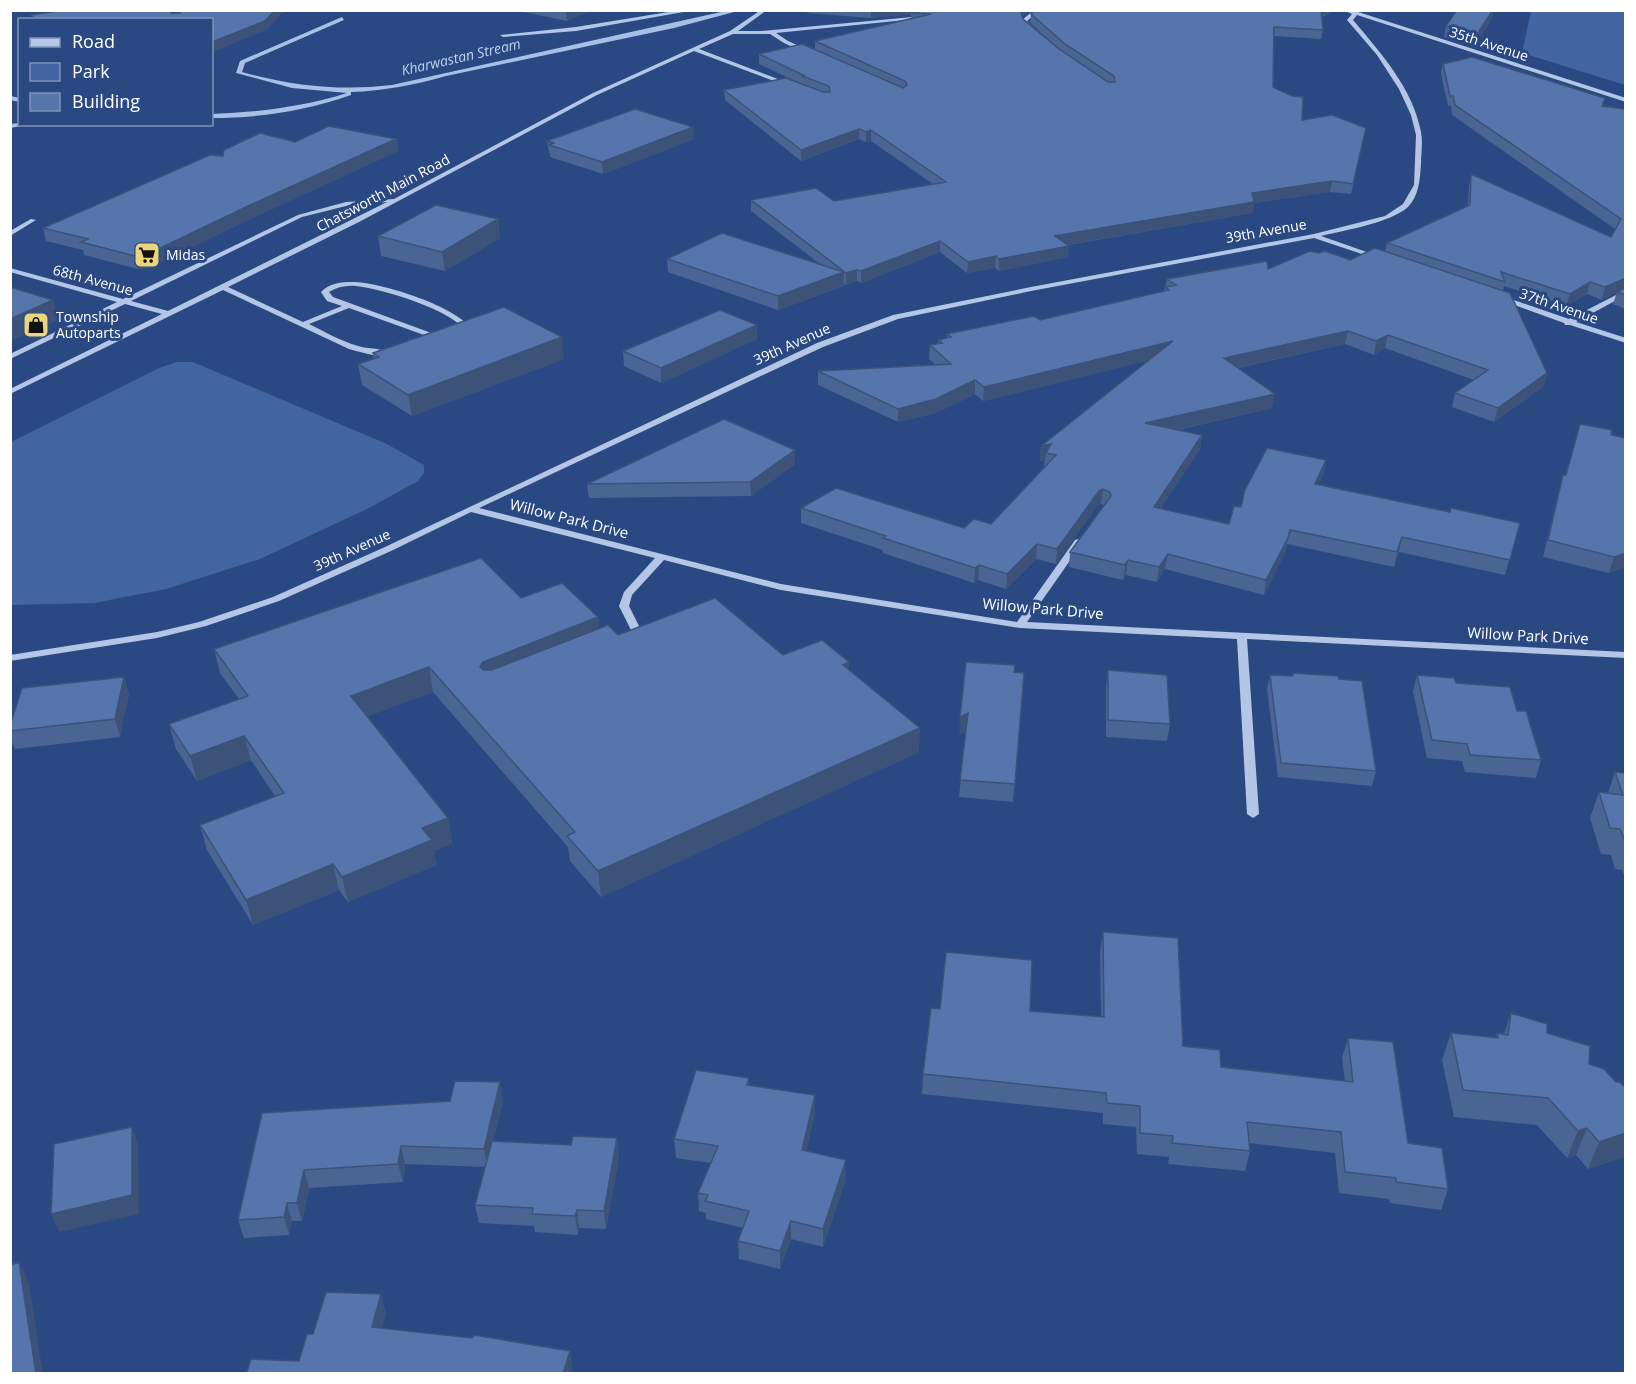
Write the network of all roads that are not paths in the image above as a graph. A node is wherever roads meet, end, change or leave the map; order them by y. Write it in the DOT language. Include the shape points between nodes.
graph roads {
  1 [pos="693,10"];
  2 [pos="765,10"];
  3 [pos="1038,10"];
  4 [pos="1345,10"];
  5 [pos="1355,14"];
  6 [pos="930,17"];
  7 [pos="732,32"];
  8 [pos="771,32"];
  9 [pos="503,35"];
  10 [pos="1041,38"];
  11 [pos="694,49"];
  12 [pos="813,55"];
  13 [pos="793,87"];
  14 [pos="1626,100"];
  15 [pos="396,200"];
  16 [pos="33,220"];
  17 [pos="10,234"];
  18 [pos="1314,236"];
  19 [pos="1380,258"];
  20 [pos="10,270"];
  21 [pos="224,288"];
  22 [pos="1626,292"];
  23 [pos="1490,295"];
  24 [pos="123,301"];
  25 [pos="350,305"];
  26 [pos="169,314"];
  27 [pos="1568,323"];
  28 [pos="304,324"];
  29 [pos="441,338"];
  30 [pos="1626,341"];
  31 [pos="431,342"];
  32 [pos="400,351"];
  33 [pos="10,357"];
  34 [pos="10,392"];
  35 [pos="470,508"];
  36 [pos="1082,538"];
  37 [pos="661,558"];
  38 [pos="1020,625"];
  39 [pos="1242,637"];
  40 [pos="614,643"];
  41 [pos="1626,655"];
  42 [pos="10,658"];
  43 [pos="1253,814"];
  1 -- 9 [label="street" via="576,29"];
  2 -- 7 [label="street, Chatsworth Main Road"];
  3 -- 10 [label="street" via="1024,21"];
  4 -- 5 [label="street, 35th Avenue"];
  5 -- 14 [label="street, 35th Avenue"];
  5 -- 18 [label="street, 39th Avenue" via="1350,20 1402,89 1413,115 1419,135 1418,185 1406,205 1386,217"];
  6 -- 8 [label="street"];
  7 -- 8 [label="street"];
  7 -- 11 [label="street, Chatsworth Main Road"];
  8 -- 12 [label="street"];
  11 -- 13 [label="street"];
  11 -- 15 [label="street, Chatsworth Main Road" via="595,94"];
  15 -- 21 [label="street, Chatsworth Main Road"];
  15 -- 24 [label="street" via="322,207 262,232"];
  16 -- 17 [label="street"];
  18 -- 19 [label="street"];
  18 -- 35 [label="street, 39th Avenue" via="896,317 820,345"];
  20 -- 24 [label="street, 68th Avenue"];
  21 -- 26 [label="street, Chatsworth Main Road"];
  21 -- 28 [label="street"];
  22 -- 27 [label="street"];
  23 -- 27 [label="street, 37th Avenue"];
  24 -- 26 [label="street, 68th Avenue"];
  24 -- 33 [label="street"];
  25 -- 28 [label="street"];
  25 -- 29 [label="street"];
  25 -- 29 [label="street" via="330,299 325,292 345,285 369,287 407,297 464,322 463,331"];
  26 -- 34 [label="street, Chatsworth Main Road"];
  27 -- 30 [label="street, 37th Avenue"];
  28 -- 32 [label="street" via="352,346 384,354"];
  29 -- 31 [label="street"];
  35 -- 37 [label="street, Willow Park Drive"];
  35 -- 42 [label="street, 39th Avenue" via="388,549 234,614 157,635"];
  36 -- 38 [label="street"];
  37 -- 38 [label="street, Willow Park Drive" via="781,587"];
  37 -- 40 [label="street" via="624,601 635,633"];
  38 -- 39 [label="street, Willow Park Drive"];
  39 -- 41 [label="street, Willow Park Drive"];
  39 -- 43 [label="street"];
}
